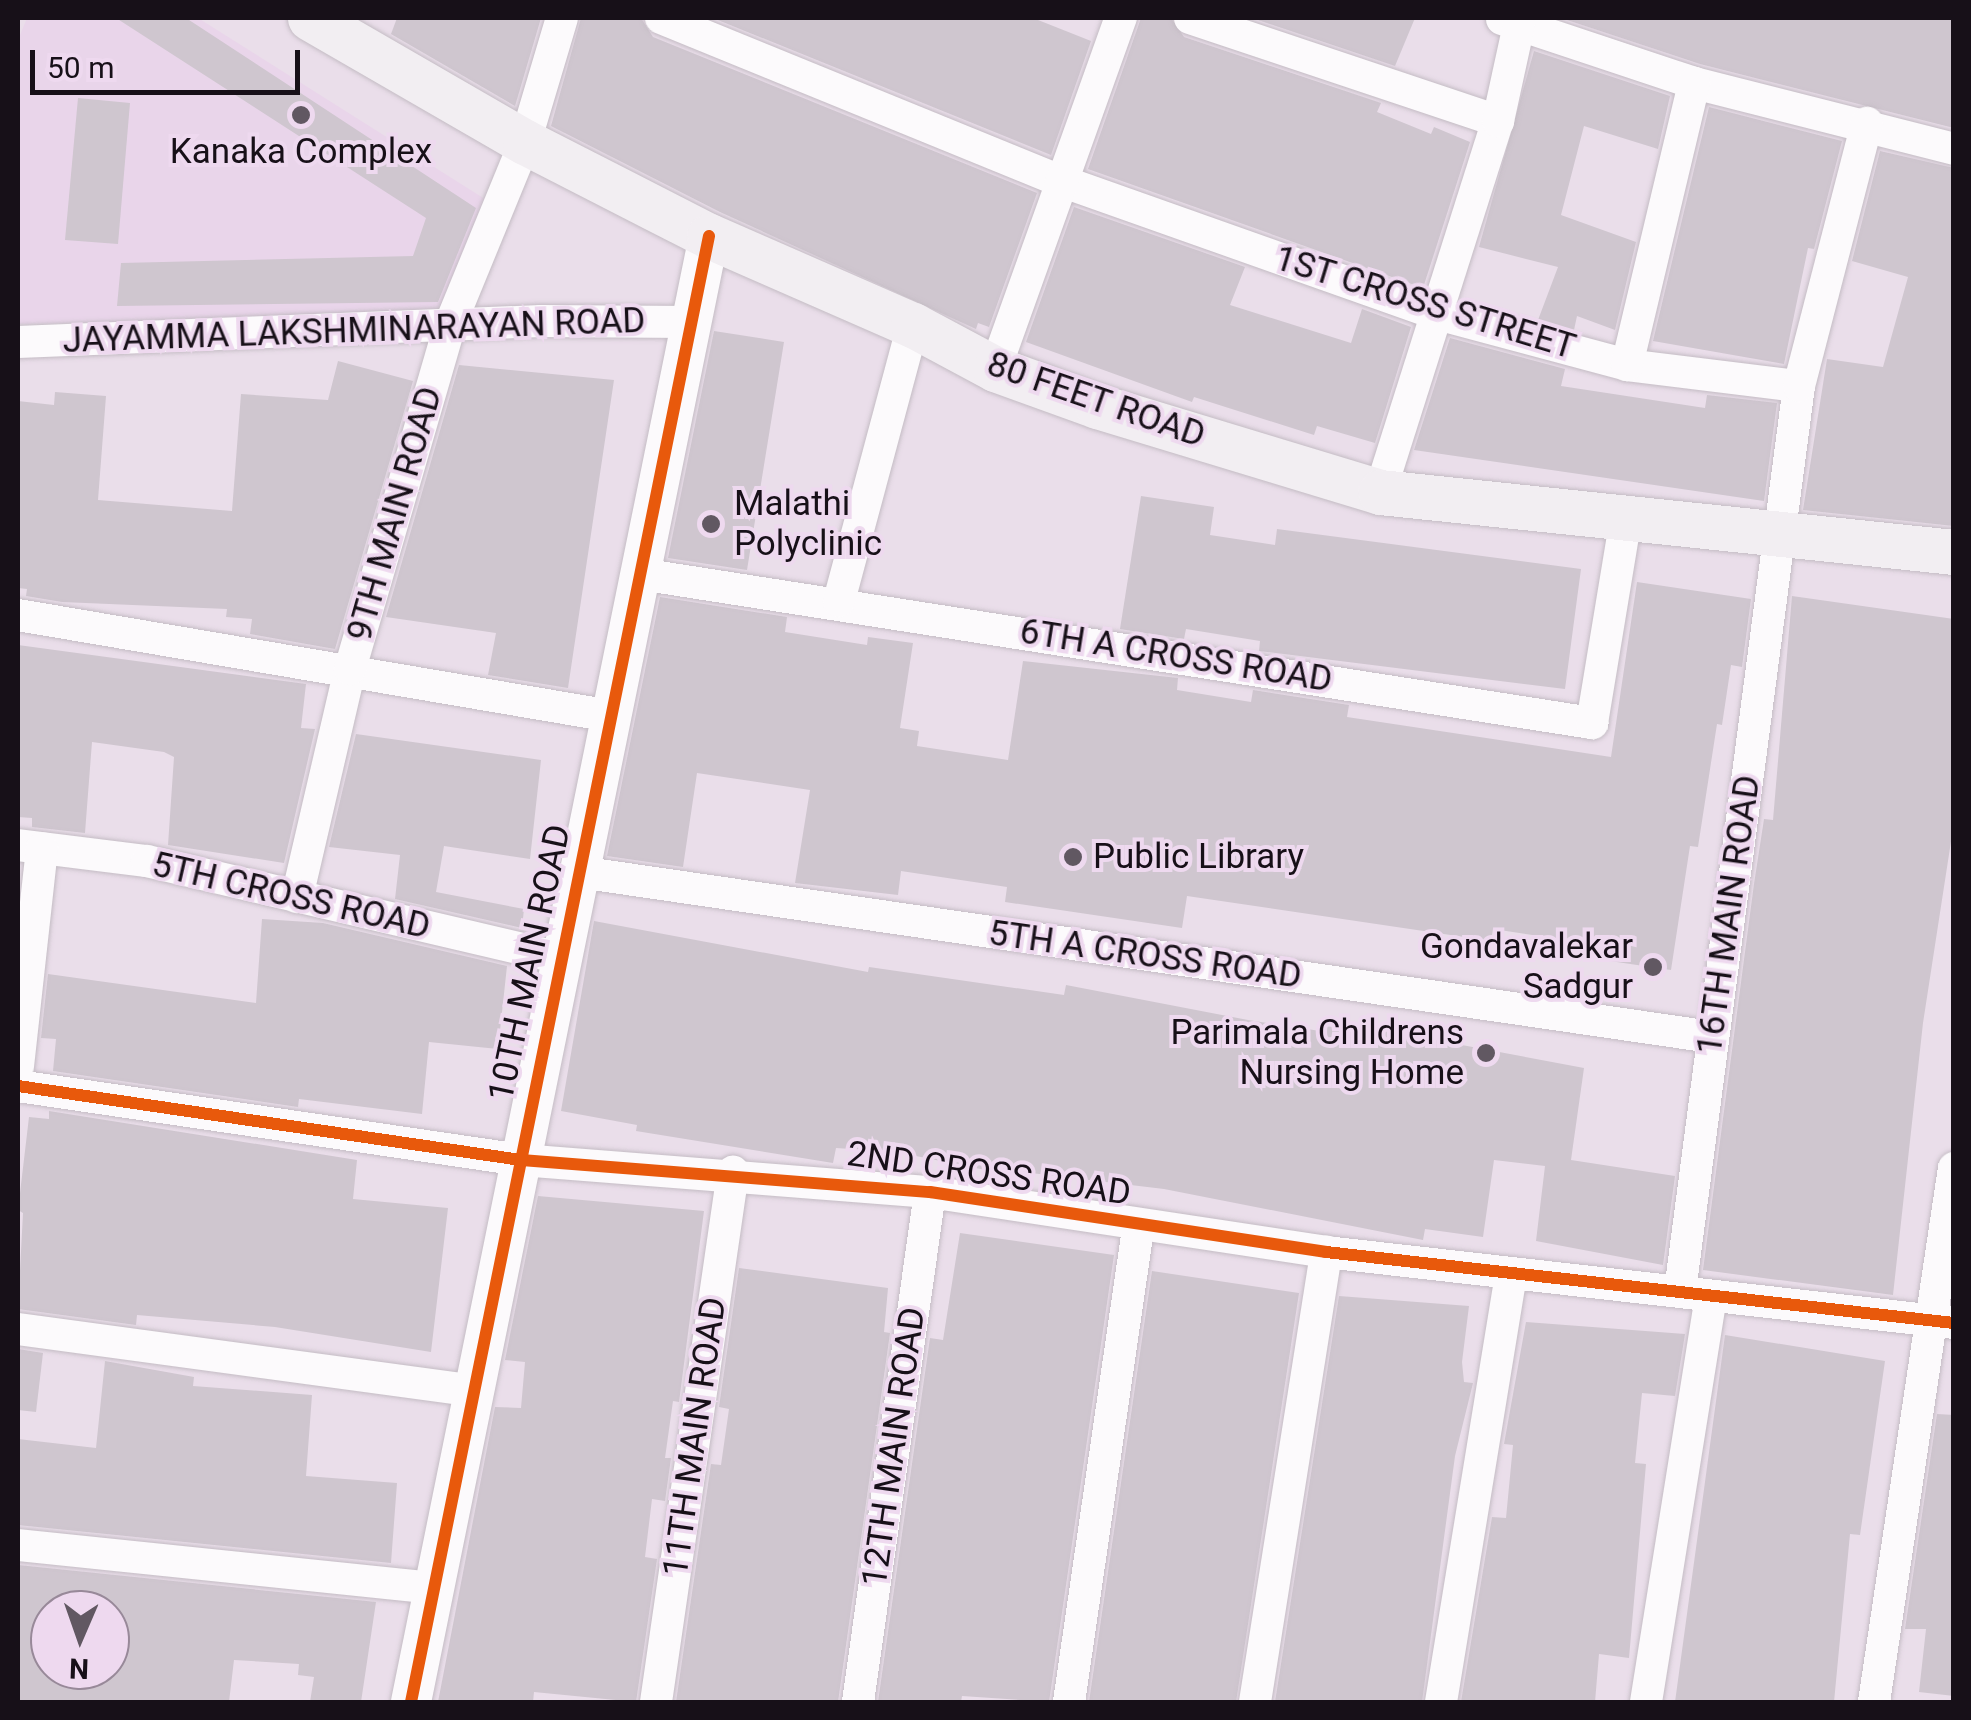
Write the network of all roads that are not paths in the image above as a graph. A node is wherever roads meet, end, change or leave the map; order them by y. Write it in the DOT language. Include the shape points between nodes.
graph roads {
  1 [pos="310,18"];
  2 [pos="562,18"];
  3 [pos="660,18"];
  4 [pos="1121,18"];
  5 [pos="1190,18"];
  6 [pos="1508,21"];
  7 [pos="1694,82"];
  8 [pos="1498,121"];
  9 [pos="1868,123"];
  10 [pos="525,142"];
  11 [pos="1954,149"];
  12 [pos="1061,180"];
  13 [pos="709,236"];
  14 [pos="1437,314"];
  15 [pos="691,322"];
  16 [pos="450,325"];
  17 [pos="913,325"];
  18 [pos="18,342"];
  19 [pos="1627,364"];
  20 [pos="995,370"];
  21 [pos="1798,386"];
  22 [pos="1380,492"];
  23 [pos="1626,518"];
  24 [pos="1778,538"];
  25 [pos="1954,552"];
  26 [pos="640,574"];
  27 [pos="839,601"];
  28 [pos="18,615"];
  29 [pos="350,669"];
  30 [pos="611,716"];
  31 [pos="30,847"];
  32 [pos="580,872"];
  33 [pos="297,896"];
  34 [pos="562,958"];
  35 [pos="1711,1037"];
  36 [pos="18,1066"];
  37 [pos="18,1086"];
  38 [pos="521,1160"];
  39 [pos="1954,1168"];
  40 [pos="733,1172"];
  41 [pos="930,1192"];
  42 [pos="1138,1225"];
  43 [pos="1326,1252"];
  44 [pos="1511,1275"];
  45 [pos="1695,1294"];
  46 [pos="1943,1322"];
  47 [pos="18,1330"];
  48 [pos="474,1391"];
  49 [pos="18,1546"];
  50 [pos="434,1588"];
  51 [pos="410,1702"];
  52 [pos="656,1702"];
  53 [pos="858,1702"];
  54 [pos="1069,1702"];
  55 [pos="1255,1702"];
  56 [pos="1441,1702"];
  57 [pos="1646,1702"];
  58 [pos="1874,1702"];
  1 -- 10 [label="main road, 80 FEET ROAD"];
  2 -- 10 [label="street, 9TH MAIN ROAD"];
  3 -- 12 [label="street, 1ST CROSS STREET"];
  4 -- 12 [label="street"];
  5 -- 8 [label="street"];
  6 -- 7 [label="street"];
  6 -- 8 [label="street"];
  7 -- 9 [label="street"];
  7 -- 19 [label="street"];
  8 -- 14 [label="street"];
  9 -- 11 [label="street"];
  9 -- 21 [label="street, 16TH MAIN ROAD"];
  10 -- 13 [label="main road, 80 FEET ROAD"];
  10 -- 16 [label="street, 9TH MAIN ROAD"];
  12 -- 14 [label="street, 1ST CROSS STREET"];
  12 -- 20 [label="street"];
  13 -- 15 [label="street, 10TH MAIN ROAD"];
  13 -- 17 [label="main road, 80 FEET ROAD"];
  14 -- 19 [label="street, 1ST CROSS STREET"];
  14 -- 22 [label="street"];
  15 -- 16 [label="street, JAYAMMA LAKSHMINARAYAN ROAD"];
  15 -- 26 [label="street, 10TH MAIN ROAD"];
  16 -- 18 [label="street, JAYAMMA LAKSHMINARAYAN ROAD"];
  16 -- 29 [label="street, 9TH MAIN ROAD"];
  17 -- 20 [label="main road, 80 FEET ROAD"];
  17 -- 27 [label="street"];
  19 -- 21 [label="street, 1ST CROSS STREET"];
  20 -- 22 [label="main road, 80 FEET ROAD"];
  21 -- 24 [label="street, 16TH MAIN ROAD"];
  22 -- 23 [label="main road, 80 FEET ROAD"];
  23 -- 24 [label="main road, 80 FEET ROAD"];
  23 -- 27 [label="street, 6TH A CROSS ROAD" via="1592,722"];
  24 -- 25 [label="main road, 80 FEET ROAD"];
  24 -- 35 [label="street, 16TH MAIN ROAD"];
  26 -- 27 [label="street"];
  26 -- 30 [label="street, 10TH MAIN ROAD"];
  28 -- 29 [label="street"];
  29 -- 30 [label="street"];
  29 -- 33 [label="street, 9TH MAIN ROAD"];
  30 -- 32 [label="street, 10TH MAIN ROAD"];
  31 -- 33 [label="street, 5TH CROSS ROAD" via="147,862"];
  31 -- 36 [label="street"];
  32 -- 34 [label="street, 10TH MAIN ROAD"];
  32 -- 35 [label="street, 5TH A CROSS ROAD"];
  33 -- 34 [label="street, 5TH CROSS ROAD"];
  34 -- 38 [label="street, 10TH MAIN ROAD"];
  35 -- 45 [label="street, 16TH MAIN ROAD"];
  37 -- 38 [label="street, 2ND CROSS ROAD"];
  38 -- 40 [label="street, 2ND CROSS ROAD"];
  38 -- 48 [label="street, 10TH MAIN ROAD"];
  39 -- 46 [label="street"];
  40 -- 41 [label="street, 2ND CROSS ROAD"];
  40 -- 52 [label="street, 11TH MAIN ROAD"];
  41 -- 42 [label="street, 2ND CROSS ROAD"];
  41 -- 53 [label="street, 12TH MAIN ROAD"];
  42 -- 43 [label="street, 2ND CROSS ROAD"];
  42 -- 54 [label="street"];
  43 -- 44 [label="street, 2ND CROSS ROAD"];
  43 -- 55 [label="street"];
  44 -- 45 [label="street, 2ND CROSS ROAD"];
  44 -- 56 [label="street"];
  45 -- 46 [label="street, 2ND CROSS ROAD"];
  45 -- 57 [label="street, 16TH MAIN ROAD"];
  46 -- 58 [label="street"];
  47 -- 48 [label="street"];
  48 -- 50 [label="street, 10TH MAIN ROAD"];
  49 -- 50 [label="street"];
  50 -- 51 [label="street, 10TH MAIN ROAD"];
}
